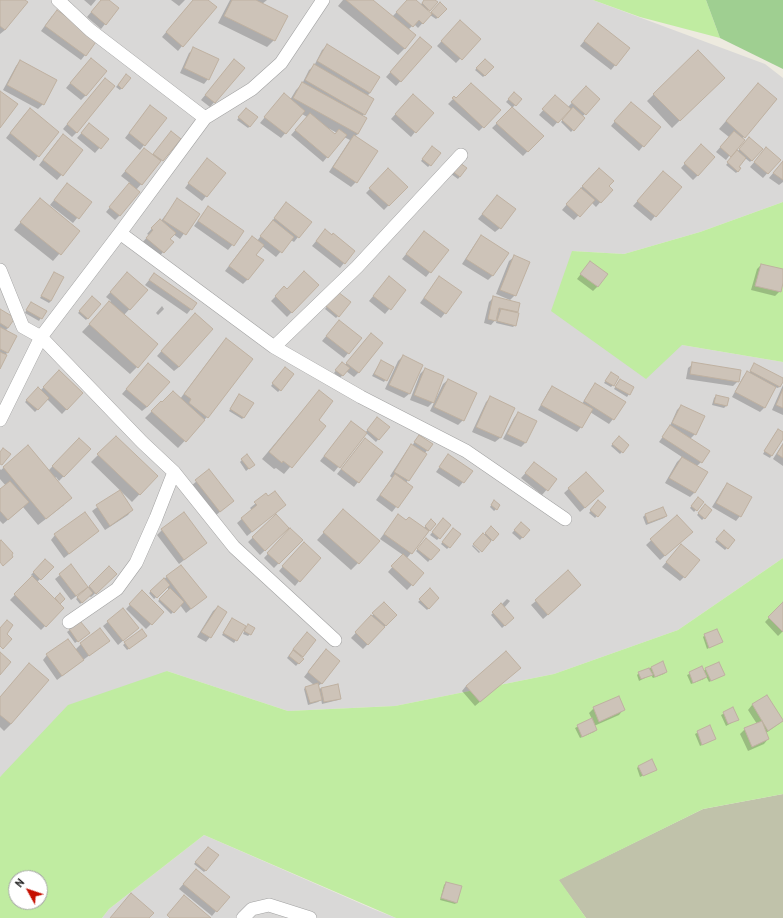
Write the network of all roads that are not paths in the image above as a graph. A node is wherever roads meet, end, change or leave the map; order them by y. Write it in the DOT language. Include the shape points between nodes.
graph roads {
  1 [pos="58,0"];
  2 [pos="323,0"];
  3 [pos="205,118"];
  4 [pos="461,155"];
  5 [pos="120,233"];
  6 [pos="0,270"];
  7 [pos="41,337"];
  8 [pos="274,347"];
  9 [pos="0,420"];
  10 [pos="174,472"];
  11 [pos="565,519"];
  12 [pos="69,622"];
  13 [pos="335,640"];
  14 [pos="243,918"];
  15 [pos="310,918"];
  1 -- 3 [label="street" via="90,30"];
  2 -- 3 [label="street" via="281,63 252,89"];
  3 -- 5 [label="street"];
  4 -- 8 [label="street" via="357,267"];
  5 -- 7 [label="street"];
  5 -- 8 [label="street"];
  6 -- 7 [label="street" via="23,327"];
  7 -- 9 [label="street"];
  7 -- 10 [label="street"];
  8 -- 11 [label="street" via="361,397 466,452"];
  10 -- 12 [label="street" via="136,563 117,589"];
  10 -- 13 [label="street" via="234,547"];
  14 -- 15 [label="street" via="252,909 269,905"];
}
